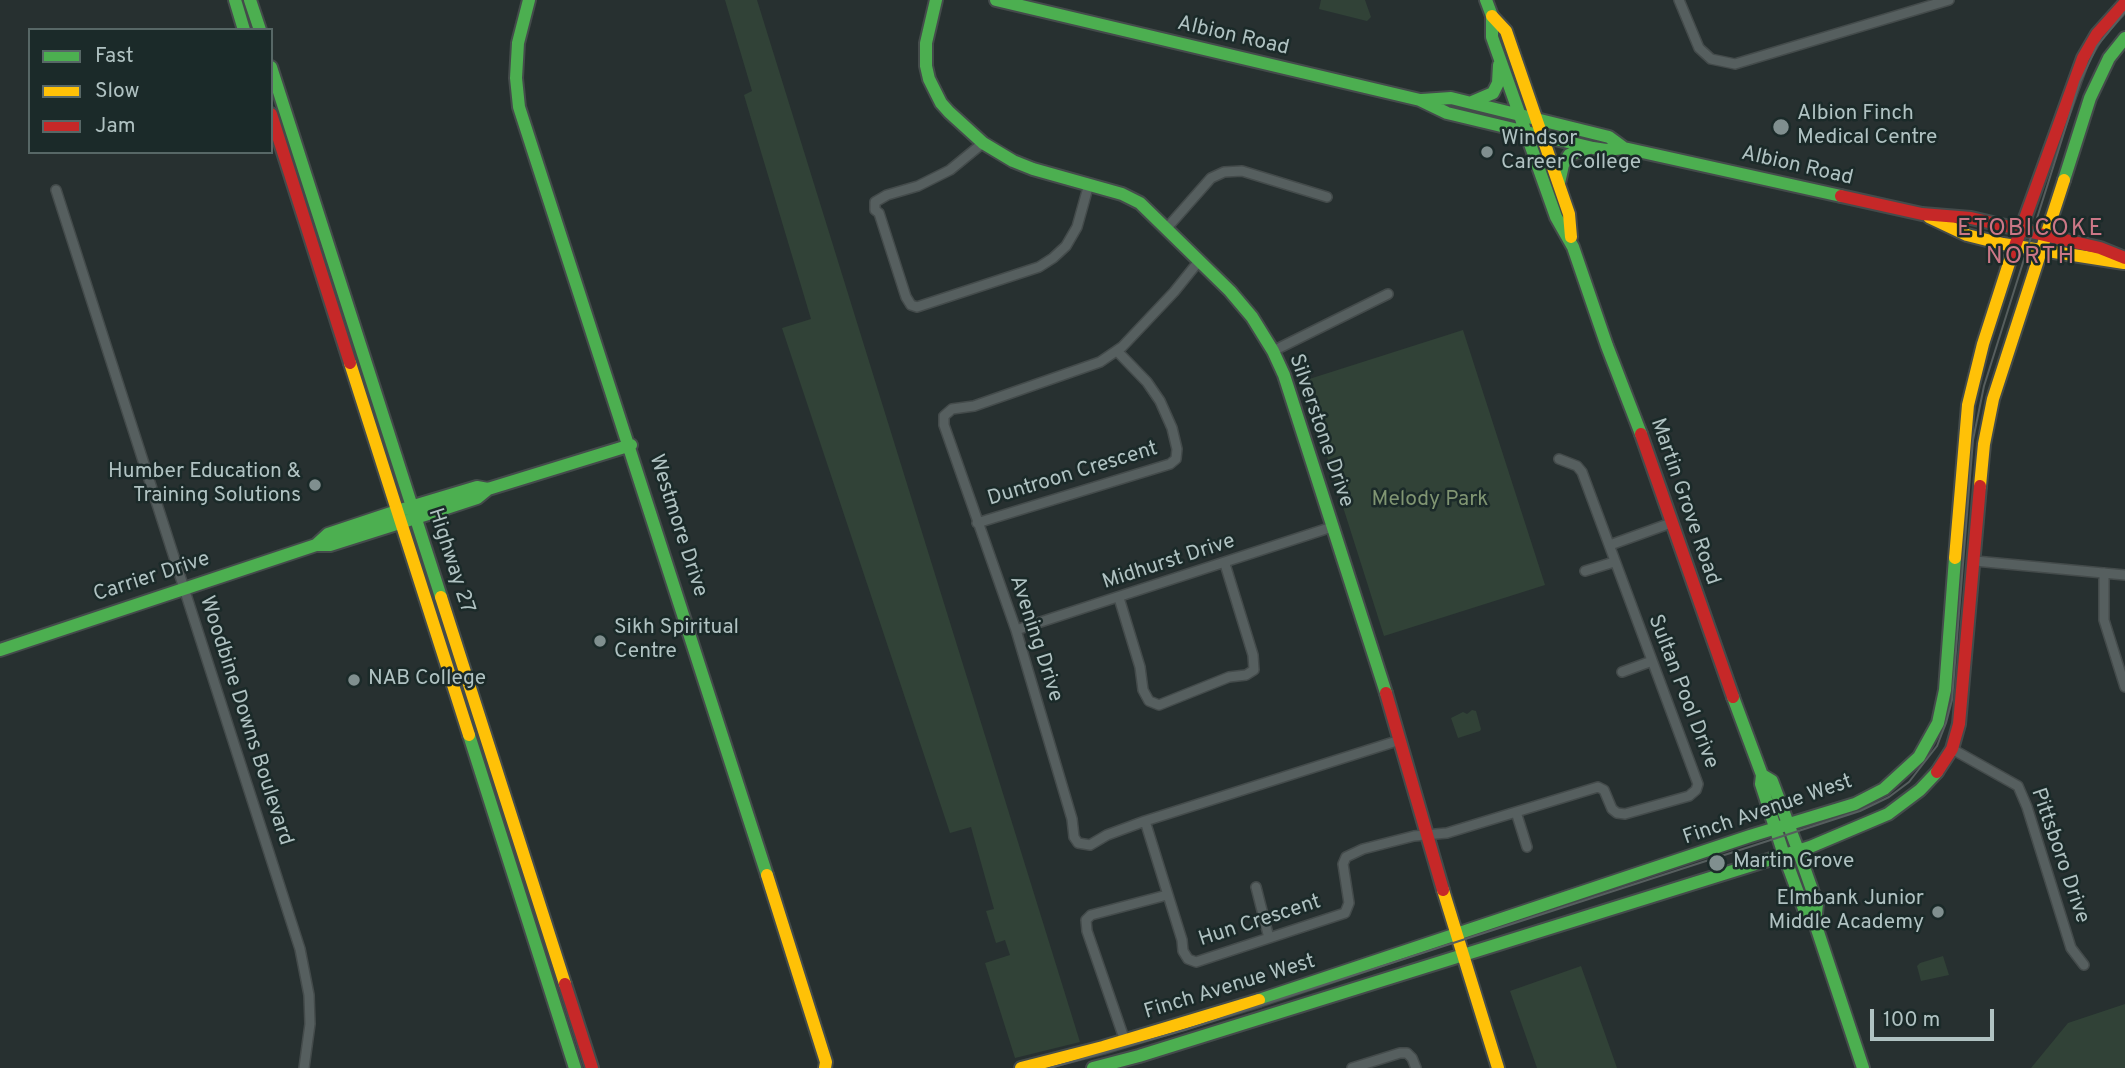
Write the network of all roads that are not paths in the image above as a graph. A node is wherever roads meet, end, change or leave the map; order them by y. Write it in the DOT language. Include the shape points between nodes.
graph roads {
  1 [pos="235,0"];
  2 [pos="250,0"];
  3 [pos="529,0"];
  4 [pos="936,0"];
  5 [pos="996,0"];
  6 [pos="1486,0"];
  7 [pos="1679,0"];
  8 [pos="1949,0"];
  9 [pos="2125,3"];
  10 [pos="1492,16"];
  11 [pos="243,28"];
  12 [pos="259,28"];
  13 [pos="2125,38"];
  14 [pos="1499,58"];
  15 [pos="273,73"];
  16 [pos="1420,100"];
  17 [pos="1468,102"];
  18 [pos="1520,115"];
  19 [pos="1536,119"];
  20 [pos="273,120"];
  21 [pos="1525,132"];
  22 [pos="1542,135"];
  23 [pos="983,143"];
  24 [pos="1593,148"];
  25 [pos="1624,148"];
  26 [pos="1089,184"];
  27 [pos="1559,184"];
  28 [pos="55,190"];
  29 [pos="1327,197"];
  30 [pos="1922,214"];
  31 [pos="1166,229"];
  32 [pos="2022,229"];
  33 [pos="2046,235"];
  34 [pos="1571,241"];
  35 [pos="2015,245"];
  36 [pos="2041,250"];
  37 [pos="2125,260"];
  38 [pos="1199,261"];
  39 [pos="1388,294"];
  40 [pos="1117,351"];
  41 [pos="1273,351"];
  42 [pos="631,445"];
  43 [pos="1559,459"];
  44 [pos="414,512"];
  45 [pos="398,517"];
  46 [pos="977,523"];
  47 [pos="1671,523"];
  48 [pos="1332,527"];
  49 [pos="1609,545"];
  50 [pos="1975,561"];
  51 [pos="1614,562"];
  52 [pos="1224,564"];
  53 [pos="1585,571"];
  54 [pos="2104,573"];
  55 [pos="2125,575"];
  56 [pos="184,587"];
  57 [pos="1119,598"];
  58 [pos="1016,630"];
  59 [pos="0,650"];
  60 [pos="1652,661"];
  61 [pos="1622,672"];
  62 [pos="2125,687"];
  63 [pos="1400,740"];
  64 [pos="1952,749"];
  65 [pos="1762,775"];
  66 [pos="1516,812"];
  67 [pos="1145,821"];
  68 [pos="1789,825"];
  69 [pos="1776,829"];
  70 [pos="1426,835"];
  71 [pos="1527,847"];
  72 [pos="1798,850"];
  73 [pos="1784,855"];
  74 [pos="1256,887"];
  75 [pos="1167,895"];
  76 [pos="1815,923"];
  77 [pos="1456,933"];
  78 [pos="1269,938"];
  79 [pos="1462,955"];
  80 [pos="2084,965"];
  81 [pos="1125,1041"];
  82 [pos="828,1066"];
  83 [pos="304,1068"];
  84 [pos="575,1068"];
  85 [pos="592,1068"];
  86 [pos="1021,1068"];
  87 [pos="1093,1068"];
  88 [pos="1352,1068"];
  89 [pos="1416,1068"];
  90 [pos="1498,1068"];
  91 [pos="1863,1068"];
  1 -- 11 [label="main road"];
  2 -- 12 [label="main road"];
  3 -- 42 [label="main road, Westmore Drive" via="518,43 519,107"];
  4 -- 23 [label="main road, Silverstone Drive" via="926,48 929,79 941,103"];
  5 -- 16 [label="main road, Albion Road"];
  6 -- 10 [label="main road, Martin Grove Road"];
  7 -- 8 [label="street" via="1699,48 1711,59 1735,64"];
  9 -- 32 [label="main road, Finch Avenue West" via="2083,58"];
  10 -- 14 [label="main road, Martin Grove Road"];
  10 -- 19 [label="main road, Martin Grove Road" via="1506,31"];
  13 -- 33 [label="main road, Finch Avenue West" via="2109,58 2090,98"];
  14 -- 17 [label="main road" via="1493,93"];
  14 -- 18 [label="main road, Martin Grove Road"];
  15 -- 44 [label="main road, Highway 27"];
  16 -- 17 [label="main road, Albion Road"];
  16 -- 21 [label="main road, Albion Road" via="1447,113"];
  17 -- 18 [label="main road, Albion Road"];
  18 -- 19 [label="main road, Albion Road"];
  18 -- 21 [label="main road, Martin Grove Road"];
  19 -- 22 [label="main road, Martin Grove Road"];
  19 -- 25 [label="main road, Albion Road" via="1609,137"];
  20 -- 45 [label="main road, Highway 27"];
  21 -- 22 [label="main road, Albion Road"];
  21 -- 34 [label="main road, Martin Grove Road" via="1556,216"];
  22 -- 24 [label="main road, Albion Road"];
  22 -- 27 [label="main road, Martin Grove Road"];
  23 -- 26 [label="main road, Silverstone Drive" via="1013,162"];
  23 -- 26 [label="street" via="950,170 875,202 906,297 917,307 1039,267 1053,258 1077,227"];
  24 -- 25 [label="main road, Albion Road"];
  24 -- 27 [label="main road" via="1569,155"];
  25 -- 30 [label="main road, Albion Road"];
  26 -- 31 [label="main road, Silverstone Drive" via="1131,197"];
  27 -- 34 [label="main road, Martin Grove Road"];
  28 -- 56 [label="street, Woodbine Downs Boulevard"];
  29 -- 31 [label="street" via="1242,171 1224,172 1211,178"];
  30 -- 32 [label="main road, Albion Road"];
  30 -- 35 [label="main road, Albion Road" via="1967,235"];
  31 -- 38 [label="main road, Silverstone Drive"];
  32 -- 33 [label="main road, Albion Road"];
  32 -- 35 [label="main road, Finch Avenue West"];
  33 -- 36 [label="main road, Finch Avenue West"];
  33 -- 37 [label="main road, Albion Road" via="2099,248"];
  34 -- 47 [label="main road, Martin Grove Road"];
  35 -- 36 [label="main road, Albion Road"];
  35 -- 68 [label="main road, Finch Avenue West" via="1968,405 1945,690 1938,723 1919,757 1884,789"];
  36 -- 37 [label="main road, Albion Road"];
  36 -- 50 [label="main road, Finch Avenue West" via="1988,423"];
  38 -- 40 [label="street, Avening Drive"];
  38 -- 41 [label="main road, Silverstone Drive" via="1252,317"];
  39 -- 41 [label="street"];
  40 -- 46 [label="street, Avening Drive" via="1069,374 952,409 944,416"];
  40 -- 46 [label="street, Duntroon Crescent" via="1160,401 1172,428 1176,459"];
  41 -- 48 [label="main road, Silverstone Drive"];
  42 -- 44 [label="main road, Carrier Drive" via="488,489 477,487"];
  42 -- 82 [label="main road, Westmore Drive"];
  43 -- 49 [label="street, Sultan Pool Drive" via="1582,472"];
  44 -- 45 [label="main road, Carrier Drive"];
  44 -- 85 [label="main road, Highway 27"];
  45 -- 56 [label="main road, Carrier Drive" via="328,534 316,545"];
  45 -- 84 [label="main road, Highway 27"];
  46 -- 58 [label="street, Avening Drive"];
  47 -- 49 [label="street"];
  47 -- 65 [label="main road, Martin Grove Road"];
  48 -- 52 [label="street, Midhurst Drive"];
  48 -- 63 [label="main road, Silverstone Drive"];
  49 -- 51 [label="street, Sultan Pool Drive"];
  50 -- 54 [label="street"];
  50 -- 64 [label="main road, Finch Avenue West" via="1963,700"];
  51 -- 53 [label="street"];
  51 -- 60 [label="street, Sultan Pool Drive"];
  52 -- 57 [label="street, Midhurst Drive"];
  52 -- 57 [label="street" via="1254,670 1159,705 1149,701 1143,690"];
  54 -- 55 [label="street"];
  54 -- 62 [label="street" via="2104,620"];
  56 -- 59 [label="main road, Carrier Drive"];
  56 -- 83 [label="street, Woodbine Downs Boulevard" via="300,949 310,1024"];
  57 -- 58 [label="street, Midhurst Drive"];
  58 -- 67 [label="street, Avening Drive" via="1078,843 1090,845"];
  60 -- 61 [label="street"];
  60 -- 66 [label="street, Sultan Pool Drive" via="1698,784 1696,790 1625,814 1612,809 1598,787"];
  63 -- 67 [label="street, Avening Drive"];
  63 -- 70 [label="main road, Silverstone Drive"];
  64 -- 72 [label="main road, Finch Avenue West" via="1926,783 1888,814"];
  64 -- 80 [label="street, Pittsboro Drive" via="2018,786 2071,948"];
  65 -- 68 [label="main road, Martin Grove Road" via="1772,781"];
  65 -- 69 [label="main road, Martin Grove Road"];
  66 -- 70 [label="street, Sultan Pool Drive"];
  66 -- 71 [label="street"];
  67 -- 75 [label="street, Hun Crescent"];
  68 -- 69 [label="main road, Finch Avenue West"];
  68 -- 72 [label="main road, Martin Grove Road"];
  69 -- 73 [label="main road, Martin Grove Road"];
  69 -- 77 [label="main road, Finch Avenue West"];
  70 -- 77 [label="main road, Silverstone Drive"];
  70 -- 78 [label="street, Hun Crescent" via="1346,857 1349,903 1345,913"];
  72 -- 73 [label="main road, Finch Avenue West"];
  72 -- 76 [label="main road, Martin Grove Road" via="1817,904"];
  73 -- 76 [label="main road, Martin Grove Road" via="1804,909"];
  73 -- 79 [label="main road, Finch Avenue West"];
  74 -- 78 [label="street"];
  75 -- 78 [label="street, Hun Crescent" via="1188,959 1196,962"];
  75 -- 81 [label="street" via="1086,920"];
  76 -- 91 [label="main road, Martin Grove Road"];
  77 -- 79 [label="main road, Silverstone Drive"];
  77 -- 81 [label="main road, Finch Avenue West"];
  79 -- 87 [label="main road, Finch Avenue West" via="1140,1060"];
  79 -- 90 [label="main road, Silverstone Drive"];
  81 -- 86 [label="main road, Finch Avenue West"];
  88 -- 89 [label="street" via="1407,1053"];
}
